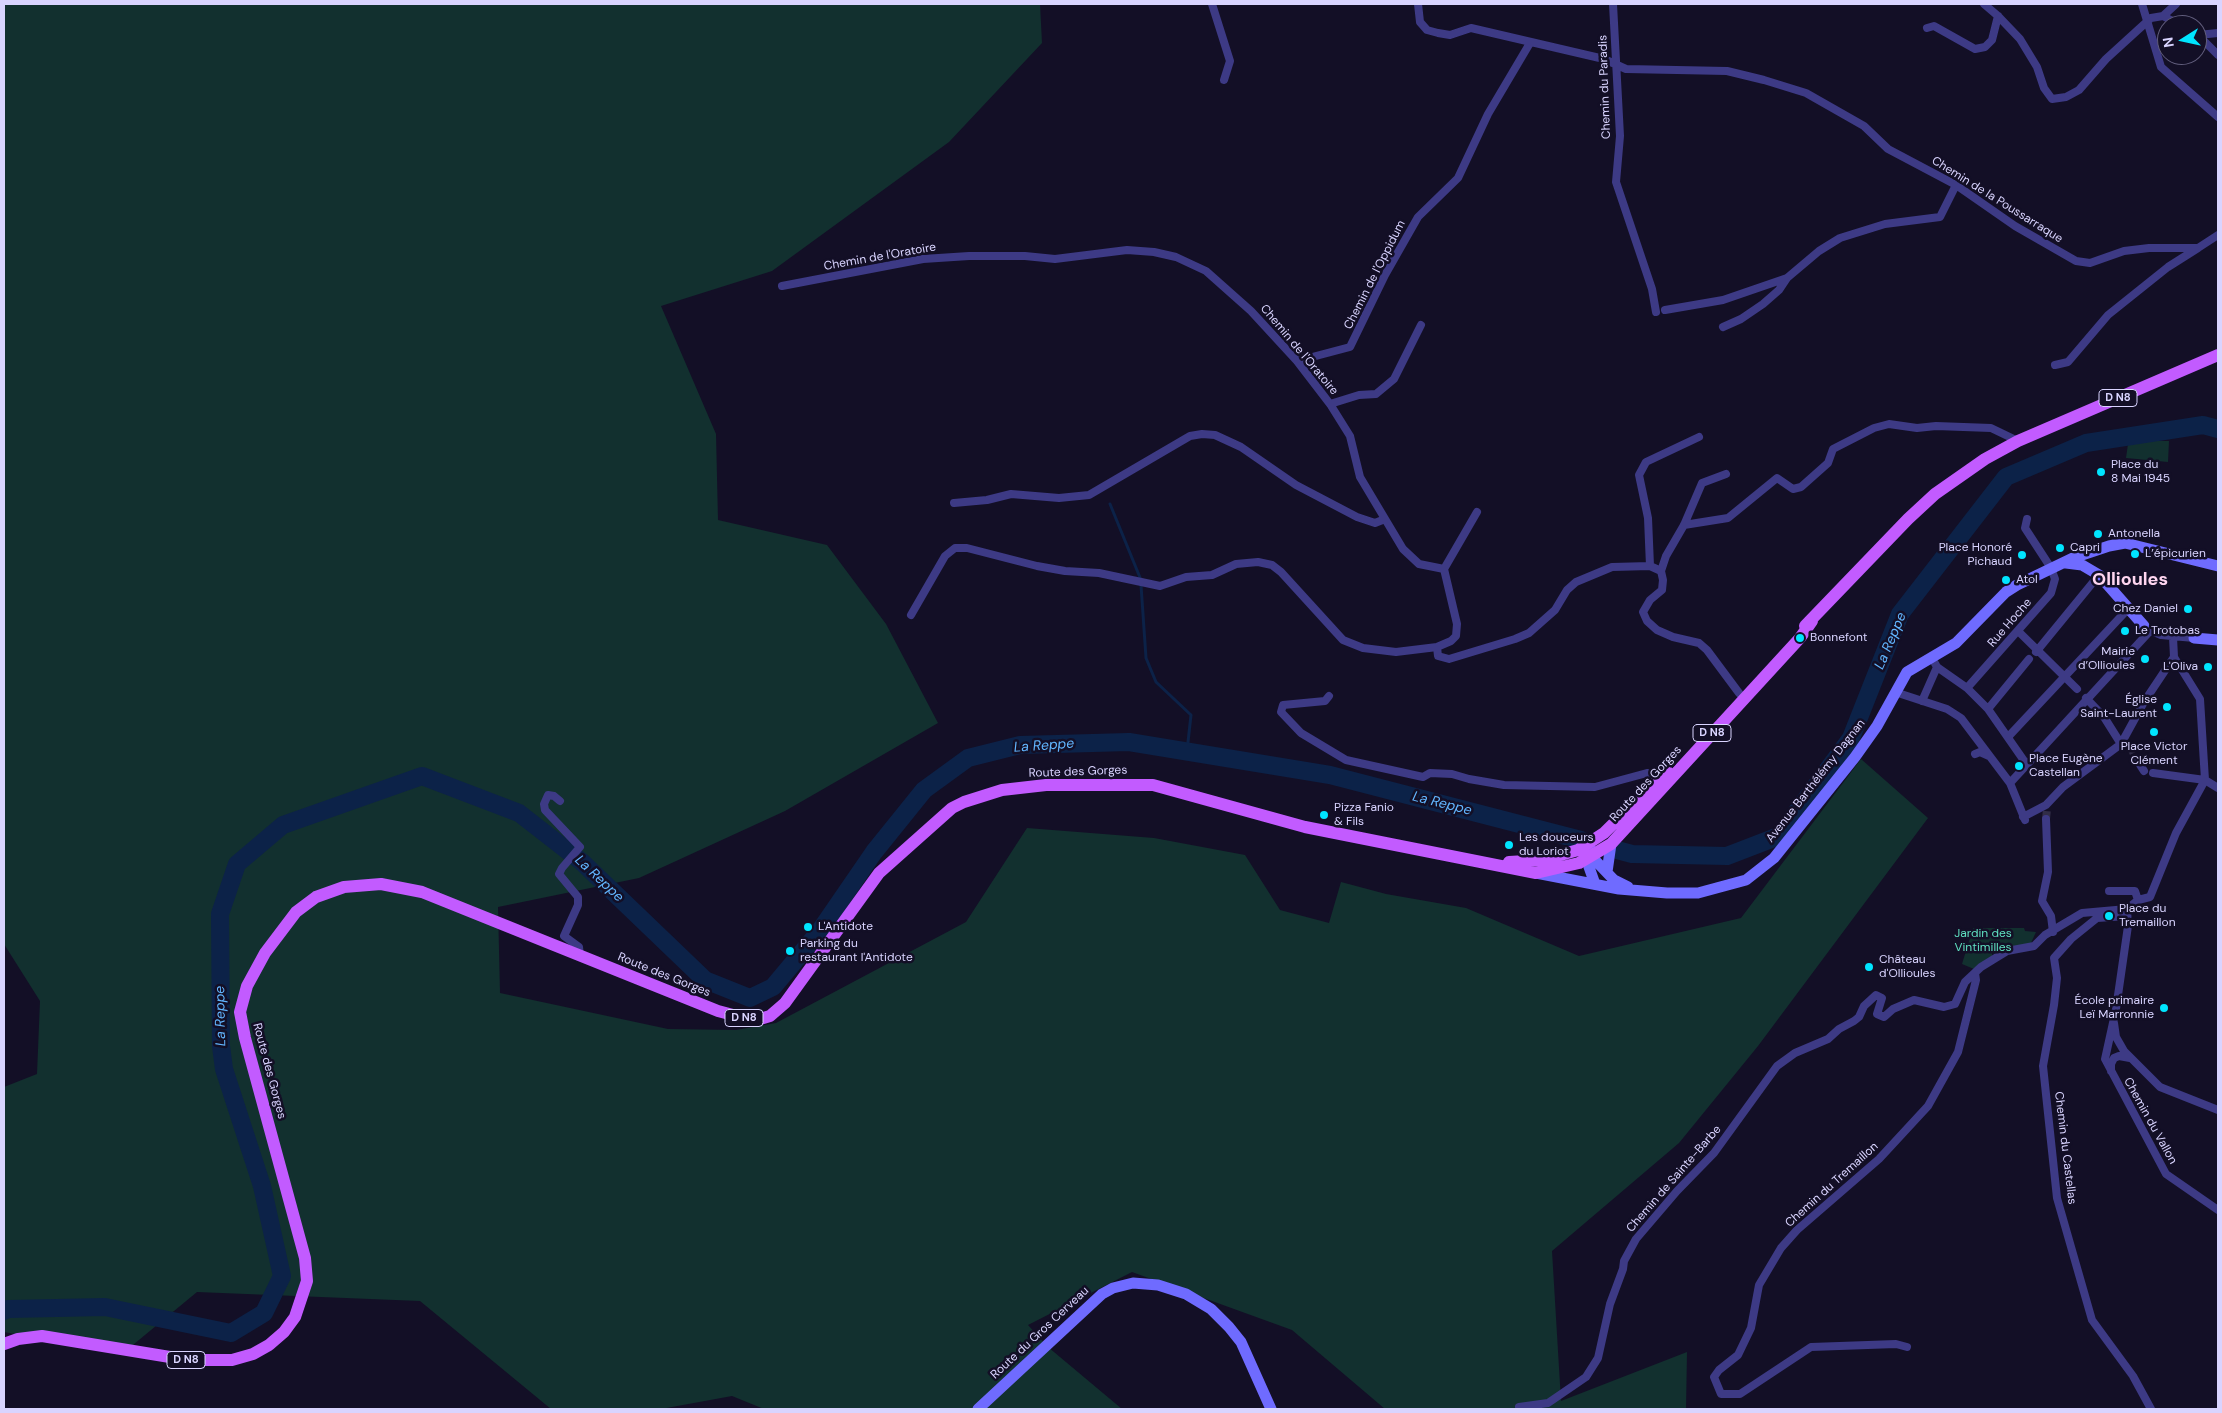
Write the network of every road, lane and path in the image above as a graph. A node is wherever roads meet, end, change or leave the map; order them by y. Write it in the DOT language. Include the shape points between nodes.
graph roads {
  1 [pos="1212,4"];
  2 [pos="1418,4"];
  3 [pos="1613,4"];
  4 [pos="1984,4"];
  5 [pos="2142,4"];
  6 [pos="2176,4"];
  7 [pos="2164,15"];
  8 [pos="1998,16"];
  9 [pos="2157,17"];
  10 [pos="2147,21"];
  11 [pos="1927,28"];
  12 [pos="1530,43"];
  13 [pos="2207,44"];
  14 [pos="2218,55"];
  15 [pos="1615,65"];
  16 [pos="1224,80"];
  17 [pos="2218,117"];
  18 [pos="1956,185"];
  19 [pos="2218,235"];
  20 [pos="2198,248"];
  21 [pos="1786,278"];
  22 [pos="782,286"];
  23 [pos="1665,310"];
  24 [pos="1656,312"];
  25 [pos="1421,325"];
  26 [pos="1723,327"];
  27 [pos="2218,355"];
  28 [pos="1297,361"];
  29 [pos="2055,365"];
  30 [pos="1330,404"];
  31 [pos="1699,436"];
  32 [pos="2018,441"];
  33 [pos="1726,474"];
  34 [pos="954,504"];
  35 [pos="1477,512"];
  36 [pos="1385,519"];
  37 [pos="2027,519"];
  38 [pos="1684,524"];
  39 [pos="2105,547"];
  40 [pos="2064,563"];
  41 [pos="1650,566"];
  42 [pos="2218,566"];
  43 [pos="2051,568"];
  44 [pos="1444,569"];
  45 [pos="1661,571"];
  46 [pos="2098,576"];
  47 [pos="2128,609"];
  48 [pos="911,615"];
  49 [pos="1812,621"];
  50 [pos="2147,629"];
  51 [pos="2018,631"];
  52 [pos="2173,637"];
  53 [pos="2194,638"];
  54 [pos="2218,640"];
  55 [pos="1437,647"];
  56 [pos="2036,650"];
  57 [pos="2174,657"];
  58 [pos="2029,659"];
  59 [pos="1935,662"];
  60 [pos="2065,677"];
  61 [pos="1967,688"];
  62 [pos="2077,689"];
  63 [pos="1895,692"];
  64 [pos="1739,693"];
  65 [pos="1329,696"];
  66 [pos="2087,699"];
  67 [pos="1922,701"];
  68 [pos="1988,709"];
  69 [pos="2008,736"];
  70 [pos="2121,744"];
  71 [pos="2130,746"];
  72 [pos="1975,754"];
  73 [pos="1989,756"];
  74 [pos="2137,760"];
  75 [pos="2027,765"];
  76 [pos="2144,771"];
  77 [pos="2152,773"];
  78 [pos="1662,776"];
  79 [pos="2205,780"];
  80 [pos="2010,782"];
  81 [pos="2218,788"];
  82 [pos="560,801"];
  83 [pos="2046,819"];
  84 [pos="1611,844"];
  85 [pos="1586,855"];
  86 [pos="1484,862"];
  87 [pos="1607,872"];
  88 [pos="1536,873"];
  89 [pos="1595,884"];
  90 [pos="1637,891"];
  91 [pos="2109,891"];
  92 [pos="2138,900"];
  93 [pos="2127,912"];
  94 [pos="2096,914"];
  95 [pos="2053,932"];
  96 [pos="580,956"];
  97 [pos="1975,973"];
  98 [pos="2114,1021"];
  99 [pos="2130,1058"];
  100 [pos="2112,1076"];
  101 [pos="2218,1110"];
  102 [pos="2218,1210"];
  103 [pos="4,1344"];
  104 [pos="1907,1346"];
  105 [pos="1520,1407"];
  106 [pos="978,1409"];
  107 [pos="1271,1409"];
  108 [pos="2151,1409"];
  1 -- 16 [label="street" via="1230,61"];
  2 -- 12 [label="street, Chemin de la Poussarraque" via="1420,22 1427,30 1450,34 1471,28"];
  3 -- 15 [label="street, Chemin du Paradis"];
  4 -- 8 [label="street"];
  5 -- 10 [label="street"];
  6 -- 7 [label="street"];
  8 -- 10 [label="street" via="2020,39 2052,99 2066,97 2079,90 2106,59"];
  8 -- 11 [label="street" via="1992,40 1985,47 1975,49 1934,26"];
  9 -- 10 [label="street"];
  10 -- 17 [label="street" via="2161,66"];
  12 -- 15 [label="street, Chemin de la Poussarraque" via="1604,59"];
  12 -- 28 [label="street, Chemin de l'Oppidum" via="1488,114 1458,178 1418,217 1350,347"];
  13 -- 14 [label="street"];
  15 -- 18 [label="street, Chemin de la Poussarraque" via="1626,69 1727,71 1806,93 1864,126 1888,149"];
  15 -- 24 [label="street, Chemin du Paradis" via="1620,136 1616,182 1652,289"];
  18 -- 20 [label="street, Chemin de la Poussarraque" via="2015,226 2076,261 2090,263 2124,251 2149,248"];
  18 -- 21 [label="street" via="1940,217 1885,224 1840,238"];
  19 -- 20 [label="street"];
  20 -- 29 [label="street" via="2168,267 2108,315 2068,362"];
  21 -- 23 [label="street" via="1723,300"];
  21 -- 26 [label="street" via="1779,290 1763,304"];
  22 -- 28 [label="street, Chemin de l'Oratoire" via="923,259 969,256 1055,258 1128,250 1154,252 1206,270 1251,310"];
  25 -- 30 [label="street" via="1394,379 1376,394 1359,395"];
  27 -- 32 [label="main road, D N8"];
  28 -- 30 [label="street, Chemin de l'Oratoire"];
  30 -- 36 [label="street, Chemin de l'Oratoire" via="1350,436 1360,477"];
  31 -- 41 [label="street" via="1646,462 1639,475 1648,518"];
  32 -- 38 [label="street" via="1991,428 1917,428 1889,424 1874,428 1834,449 1828,464 1801,487 1793,489 1777,478 1728,518"];
  32 -- 49 [label="main road, Route des Gorges / D N8" via="1985,459 1935,494"];
  33 -- 38 [label="street" via="1702,484"];
  34 -- 36 [label="street" via="1011,494 1059,498 1089,495 1190,436 1202,434 1215,435 1240,447 1296,485 1356,517 1375,523"];
  35 -- 44 [label="street"];
  36 -- 44 [label="street, Chemin de l'Oratoire" via="1404,549 1419,564"];
  37 -- 43 [label="street" via="2025,528"];
  38 -- 45 [label="street"];
  39 -- 40 [label="main road, Avenue Barthélémy Dagnan"];
  39 -- 42 [label="main road, Avenue Barthélémy Dagnan" via="2136,544"];
  39 -- 46 [label="main road" via="2097,558"];
  40 -- 43 [label="main road, Avenue Barthélémy Dagnan"];
  40 -- 46 [label="main road" via="2082,565"];
  41 -- 45 [label="street"];
  41 -- 55 [label="street" via="1612,567 1576,582 1555,610 1529,632 1515,639 1444,659 1438,656"];
  43 -- 51 [label="street, Rue Hoche" via="2055,579 2051,593"];
  43 -- 59 [label="main road, Avenue Barthélémy Dagnan" via="2006,592"];
  44 -- 55 [label="street" via="1457,624 1456,636"];
  45 -- 64 [label="street" via="1662,590 1650,600 1643,612 1647,621 1665,633 1699,643"];
  46 -- 47 [label="main road"];
  46 -- 56 [label="street"];
  47 -- 50 [label="main road"];
  47 -- 60 [label="street"];
  48 -- 55 [label="street" via="946,556 955,548 967,548 1046,568 1089,571 1160,586 1186,577 1212,575 1236,564 1258,562 1272,565 1281,572 1343,640 1363,648 1396,652"];
  49 -- 64 [label="main road, Route des Gorges / D N8"];
  49 -- 84 [label="main road, Route des Gorges / D N8"];
  50 -- 52 [label="street"];
  50 -- 66 [label="street"];
  51 -- 56 [label="street"];
  51 -- 61 [label="street, Rue Hoche"];
  52 -- 53 [label="street"];
  52 -- 57 [label="street"];
  53 -- 54 [label="main road"];
  56 -- 60 [label="street"];
  57 -- 70 [label="street"];
  57 -- 79 [label="street" via="2200,699"];
  58 -- 68 [label="street"];
  59 -- 61 [label="street"];
  59 -- 63 [label="main road, Avenue Barthélémy Dagnan" via="1907,672"];
  59 -- 67 [label="street"];
  60 -- 62 [label="street"];
  60 -- 69 [label="street"];
  61 -- 68 [label="street"];
  63 -- 67 [label="street"];
  63 -- 90 [label="main road, Avenue Barthélémy Dagnan" via="1878,726 1855,757 1761,870 1746,880 1698,892"];
  64 -- 78 [label="main road, Route des Gorges / D N8"];
  65 -- 78 [label="street" via="1325,701 1283,705 1281,712 1301,733 1346,760 1423,777 1430,773 1452,774 1504,785 1595,786 1647,773"];
  66 -- 70 [label="street" via="2104,717"];
  66 -- 75 [label="street"];
  67 -- 73 [label="street" via="1947,708 1961,718"];
  68 -- 69 [label="street"];
  69 -- 75 [label="street"];
  70 -- 71 [label="street"];
  70 -- 80 [label="street" via="2063,787 2047,807 2024,818"];
  72 -- 73 [label="street" via="1980,752"];
  73 -- 80 [label="street"];
  74 -- 76 [label="street"];
  75 -- 80 [label="street"];
  77 -- 79 [label="street"];
  78 -- 85 [label="main road, Route des Gorges / D N8"];
  79 -- 81 [label="street"];
  79 -- 92 [label="street" via="2176,833 2150,897"];
  82 -- 96 [label="street" via="548,795 544,804 545,810 580,847 559,874 578,897 578,906 564,936 575,942"];
  83 -- 95 [label="street" via="2048,872 2042,901 2051,916"];
  84 -- 85 [label="main road, Route des Gorges / D N8"];
  84 -- 87 [label="main road"];
  85 -- 86 [label="main road, Route des Gorges / D N8"];
  85 -- 87 [label="main road"];
  85 -- 88 [label="main road, Route des Gorges / D N8" via="1554,870"];
  85 -- 89 [label="main road"];
  86 -- 88 [label="main road, Route des Gorges / D N8"];
  86 -- 96 [label="main road, Route des Gorges / D N8" via="1305,827 1153,785 1025,787 1002,790 964,802 942,815 879,873 785,1003 770,1016 748,1019 725,1014"];
  87 -- 90 [label="main road" via="1618,883"];
  88 -- 89 [label="main road, Avenue Barthélémy Dagnan"];
  89 -- 90 [label="main road, Avenue Barthélémy Dagnan"];
  91 -- 92 [label="street" via="2135,892"];
  92 -- 93 [label="street"];
  93 -- 94 [label="street"];
  93 -- 98 [label="street, Chemin du Vallon"];
  94 -- 95 [label="street, Chemin de Sainte-Barbe" via="2082,913"];
  94 -- 108 [label="street, Chemin du Castellas" via="2054,958 2057,978 2043,1066 2057,1198 2092,1320 2133,1376"];
  95 -- 97 [label="street, Chemin de Sainte-Barbe" via="2034,946 2007,951"];
  96 -- 103 [label="main road, Route des Gorges / D N8" via="422,892 402,887 381,884 344,887 316,896 296,912 265,952 247,986 240,1012 306,1258 307,1281 295,1317 269,1345 232,1360 188,1360 42,1336"];
  97 -- 104 [label="street, Chemin du Tremaillon" via="1958,1052 1928,1106 1879,1159 1797,1230 1781,1248 1759,1286 1751,1328 1738,1355 1714,1377 1721,1394 1740,1394 1811,1346"];
  97 -- 105 [label="street, Chemin de Sainte-Barbe" via="1965,982 1955,1004 1944,1007 1914,1000 1893,1009 1884,1017 1877,1014 1882,998 1876,995 1864,1006 1859,1017 1828,1040 1794,1053 1777,1066 1714,1153 1677,1190 1636,1239 1624,1261 1610,1304 1598,1358 1586,1377 1548,1403"];
  98 -- 99 [label="street" via="2116,1038"];
  98 -- 100 [label="street, Chemin du Vallon" via="2105,1059"];
  99 -- 100 [label="street, Chemin du Vallon" via="2114,1058 2110,1064"];
  99 -- 101 [label="street" via="2160,1087"];
  100 -- 102 [label="street, Chemin du Vallon" via="2166,1174"];
  106 -- 107 [label="main road, Route du Gros Cerveau" via="1102,1294 1133,1283 1158,1285 1186,1294 1229,1326 1240,1342"];
}
